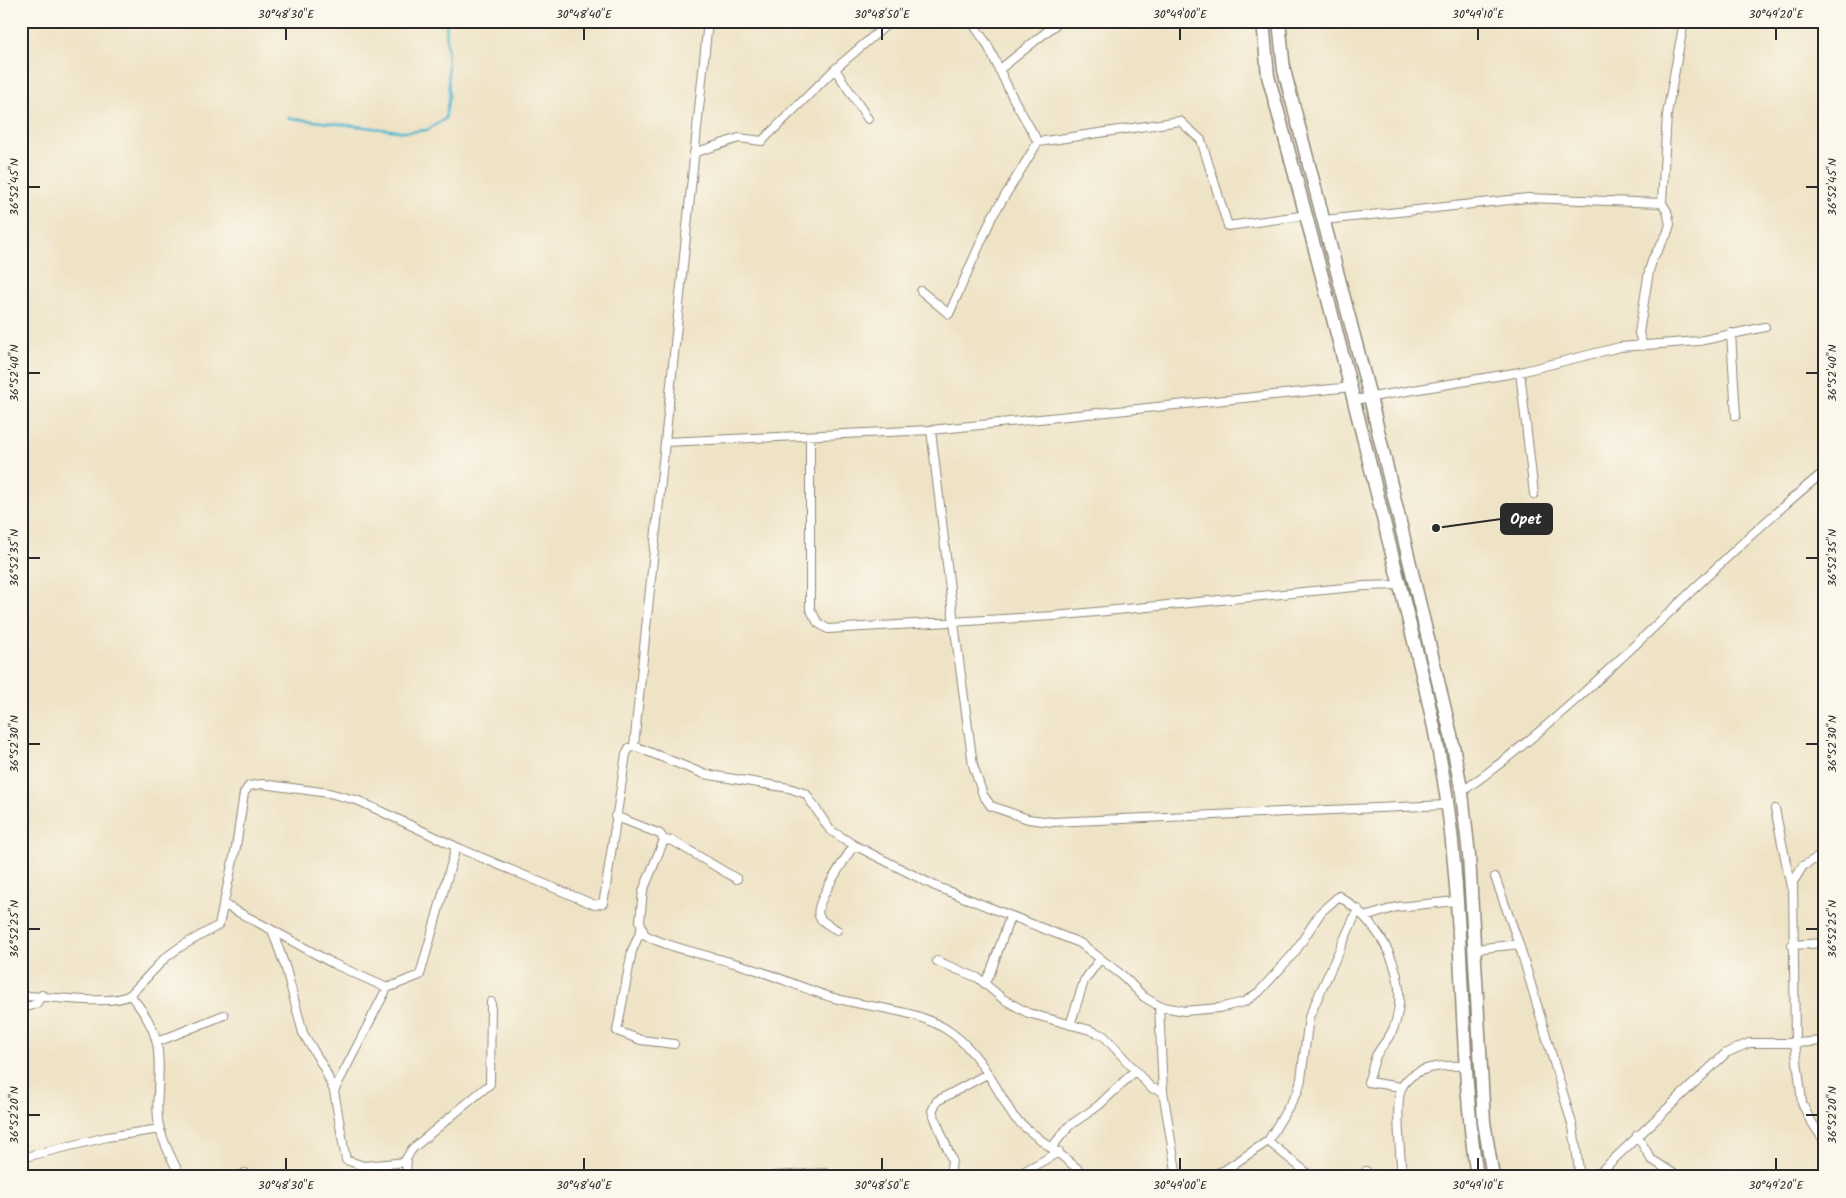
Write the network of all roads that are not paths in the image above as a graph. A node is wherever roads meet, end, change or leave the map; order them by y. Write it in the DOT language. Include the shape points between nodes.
graph roads {
  1 [pos="708,21"];
  2 [pos="891,21"];
  3 [pos="971,21"];
  4 [pos="1060,21"];
  5 [pos="1263,21"];
  6 [pos="1279,21"];
  7 [pos="1684,21"];
  8 [pos="835,69"];
  9 [pos="999,70"];
  10 [pos="868,119"];
  11 [pos="1038,142"];
  12 [pos="694,153"];
  13 [pos="1662,203"];
  14 [pos="1307,215"];
  15 [pos="1324,220"];
  16 [pos="921,291"];
  17 [pos="1765,327"];
  18 [pos="1731,333"];
  19 [pos="1643,346"];
  20 [pos="1520,372"];
  21 [pos="1353,394"];
  22 [pos="1370,397"];
  23 [pos="1736,416"];
  24 [pos="931,430"];
  25 [pos="810,436"];
  26 [pos="666,442"];
  27 [pos="1825,471"];
  28 [pos="1534,494"];
  29 [pos="1400,585"];
  30 [pos="954,623"];
  31 [pos="634,746"];
  32 [pos="1461,790"];
  33 [pos="1447,805"];
  34 [pos="1775,810"];
  35 [pos="615,816"];
  36 [pos="664,840"];
  37 [pos="854,845"];
  38 [pos="456,847"];
  39 [pos="1825,853"];
  40 [pos="1495,877"];
  41 [pos="737,879"];
  42 [pos="1791,892"];
  43 [pos="1456,901"];
  44 [pos="223,904"];
  45 [pos="1358,909"];
  46 [pos="1010,917"];
  47 [pos="1365,917"];
  48 [pos="272,930"];
  49 [pos="642,930"];
  50 [pos="838,930"];
  51 [pos="1825,943"];
  52 [pos="1519,944"];
  53 [pos="1792,944"];
  54 [pos="1475,949"];
  55 [pos="1100,958"];
  56 [pos="937,961"];
  57 [pos="985,982"];
  58 [pos="388,988"];
  59 [pos="42,995"];
  60 [pos="130,995"];
  61 [pos="21,996"];
  62 [pos="491,1002"];
  63 [pos="1159,1006"];
  64 [pos="21,1008"];
  65 [pos="224,1015"];
  66 [pos="1070,1026"];
  67 [pos="1825,1041"];
  68 [pos="157,1042"];
  69 [pos="1795,1043"];
  70 [pos="674,1044"];
  71 [pos="1466,1066"];
  72 [pos="1135,1071"];
  73 [pos="987,1074"];
  74 [pos="1401,1087"];
  75 [pos="334,1091"];
  76 [pos="1162,1091"];
  77 [pos="160,1130"];
  78 [pos="1638,1135"];
  79 [pos="1268,1141"];
  80 [pos="1825,1142"];
  81 [pos="1055,1150"];
  82 [pos="21,1158"];
  83 [pos="407,1162"];
  84 [pos="1301,1173"];
  85 [pos="773,1176"];
  86 [pos="181,1177"];
  87 [pos="407,1177"];
  88 [pos="833,1177"];
  89 [pos="950,1177"];
  90 [pos="1014,1177"];
  91 [pos="1086,1177"];
  92 [pos="1177,1177"];
  93 [pos="1207,1177"];
  94 [pos="1312,1177"];
  95 [pos="1402,1177"];
  96 [pos="1477,1177"];
  97 [pos="1493,1177"];
  98 [pos="1580,1177"];
  99 [pos="1595,1177"];
  100 [pos="1679,1177"];
  1 -- 12 [label="street"];
  2 -- 8 [label="street"];
  3 -- 9 [label="street"];
  4 -- 9 [label="street"];
  5 -- 14 [label="main road" via="1268,76"];
  6 -- 15 [label="main road" via="1284,70"];
  7 -- 13 [label="street" via="1667,114"];
  8 -- 10 [label="street"];
  8 -- 12 [label="street" via="762,141 739,138"];
  9 -- 11 [label="street"];
  11 -- 14 [label="street" via="1180,121 1201,140 1228,226"];
  11 -- 16 [label="street" via="992,217 949,314"];
  12 -- 26 [label="street"];
  13 -- 15 [label="street" via="1528,198"];
  13 -- 19 [label="street" via="1670,224 1649,271 1638,333"];
  14 -- 21 [label="main road"];
  15 -- 22 [label="main road"];
  17 -- 18 [label="street"];
  18 -- 19 [label="street" via="1699,341"];
  18 -- 23 [label="street"];
  19 -- 20 [label="street" via="1620,347"];
  20 -- 22 [label="street"];
  20 -- 28 [label="street"];
  21 -- 22 [label="street"];
  21 -- 24 [label="street"];
  21 -- 29 [label="main road"];
  22 -- 32 [label="main road" via="1451,735"];
  24 -- 25 [label="street"];
  24 -- 30 [label="street"];
  25 -- 26 [label="street"];
  25 -- 30 [label="street" via="810,609 818,623 828,629"];
  26 -- 31 [label="street"];
  27 -- 32 [label="street" via="1769,517 1520,750"];
  29 -- 30 [label="street"];
  29 -- 33 [label="main road"];
  30 -- 33 [label="street" via="973,765 983,795 991,806 1006,813 1052,822"];
  31 -- 35 [label="street" via="626,754"];
  31 -- 37 [label="street" via="704,774 789,788 806,794 830,830"];
  32 -- 54 [label="main road"];
  33 -- 43 [label="main road"];
  34 -- 42 [label="street"];
  35 -- 36 [label="street" via="660,834"];
  35 -- 38 [label="street" via="605,894 602,903 595,905"];
  36 -- 41 [label="street" via="673,841"];
  36 -- 49 [label="street" via="642,892"];
  37 -- 46 [label="street" via="935,886"];
  37 -- 50 [label="street" via="823,896 818,911 820,919"];
  38 -- 44 [label="street" via="359,801 329,793 262,784 249,786 244,792"];
  38 -- 58 [label="street" via="420,975"];
  39 -- 42 [label="street" via="1796,874"];
  40 -- 52 [label="street"];
  42 -- 53 [label="street"];
  43 -- 47 [label="street" via="1396,907"];
  43 -- 71 [label="main road"];
  44 -- 48 [label="street"];
  44 -- 60 [label="street" via="219,925 165,958"];
  45 -- 47 [label="street"];
  45 -- 63 [label="street" via="1340,896 1321,912 1295,952 1259,992 1244,1002 1184,1011"];
  45 -- 79 [label="street" via="1309,1017 1298,1091"];
  46 -- 55 [label="street" via="1080,943"];
  46 -- 57 [label="street"];
  47 -- 74 [label="street" via="1383,939 1395,966 1398,989 1393,1028 1376,1056 1368,1082"];
  48 -- 58 [label="street" via="334,964"];
  48 -- 75 [label="street" via="303,1032"];
  49 -- 70 [label="street" via="632,950 617,1030 641,1040"];
  49 -- 73 [label="street" via="648,936 743,965 813,992 932,1022 960,1040"];
  51 -- 53 [label="street"];
  52 -- 54 [label="street"];
  52 -- 98 [label="street" via="1574,1127"];
  53 -- 69 [label="street"];
  54 -- 97 [label="main road" via="1484,1122"];
  55 -- 63 [label="street"];
  55 -- 66 [label="street" via="1084,981"];
  56 -- 57 [label="street"];
  57 -- 66 [label="street" via="1003,999 1019,1008"];
  58 -- 75 [label="street"];
  59 -- 60 [label="street" via="104,1000 120,1000"];
  59 -- 61 [label="street"];
  59 -- 64 [label="street" via="36,1004"];
  60 -- 68 [label="street" via="144,1012"];
  62 -- 83 [label="street" via="490,1084 412,1149"];
  63 -- 76 [label="street"];
  65 -- 68 [label="street"];
  66 -- 72 [label="street" via="1104,1036"];
  67 -- 69 [label="street"];
  68 -- 77 [label="street" via="160,1053"];
  69 -- 78 [label="street" via="1758,1041 1732,1049"];
  69 -- 80 [label="street" via="1802,1103"];
  71 -- 74 [label="street" via="1444,1065 1426,1069"];
  71 -- 96 [label="main road"];
  72 -- 76 [label="street" via="1152,1088"];
  72 -- 81 [label="street" via="1098,1106 1069,1126"];
  73 -- 81 [label="street" via="1014,1116"];
  73 -- 89 [label="street" via="937,1100 933,1106 932,1111 952,1160"];
  74 -- 95 [label="street" via="1398,1100"];
  75 -- 83 [label="street" via="346,1160 364,1166"];
  76 -- 92 [label="street"];
  77 -- 82 [label="street" via="107,1137"];
  77 -- 86 [label="street"];
  78 -- 99 [label="street"];
  78 -- 100 [label="street" via="1651,1159"];
  79 -- 84 [label="street"];
  79 -- 93 [label="street" via="1225,1170"];
  81 -- 90 [label="street"];
  81 -- 91 [label="street"];
  83 -- 87 [label="street"];
  84 -- 94 [label="street"];
  85 -- 88 [label="street" via="825,1174"];
}
